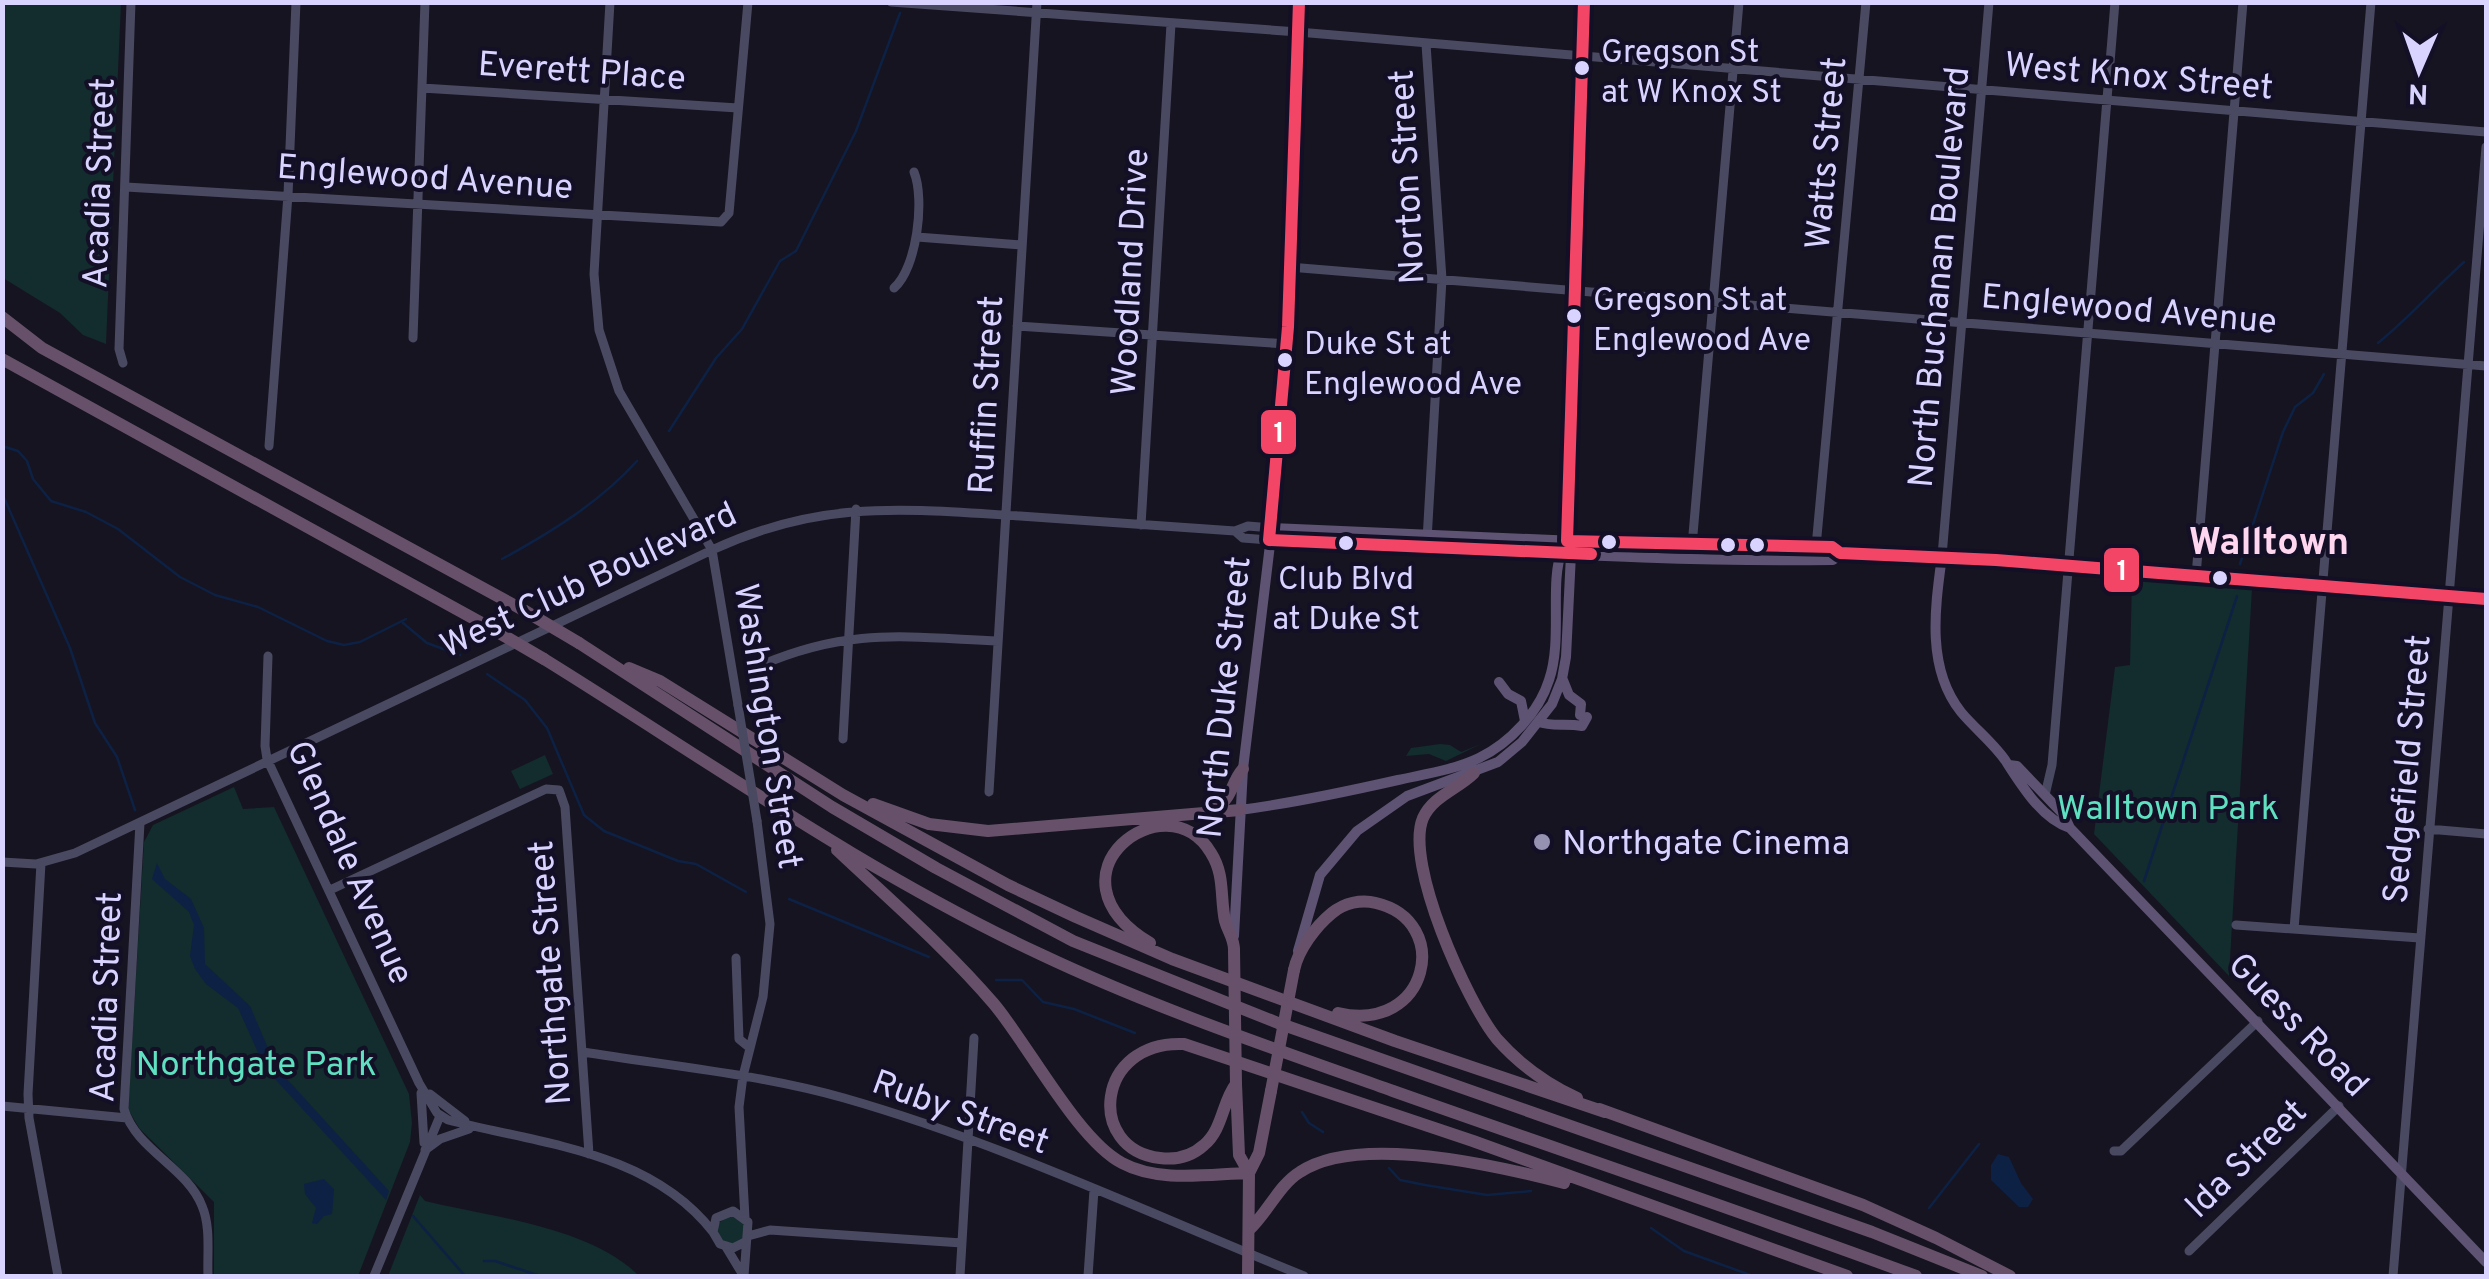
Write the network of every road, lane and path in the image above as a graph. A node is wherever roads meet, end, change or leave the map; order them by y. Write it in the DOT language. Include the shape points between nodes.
graph roads {
  1 [pos="131,2"];
  2 [pos="296,2"];
  3 [pos="426,2"];
  4 [pos="610,2"];
  5 [pos="748,2"];
  6 [pos="890,2"];
  7 [pos="1299,2"];
  8 [pos="1584,2"];
  9 [pos="1739,2"];
  10 [pos="1866,2"];
  11 [pos="1989,2"];
  12 [pos="2115,2"];
  13 [pos="2243,2"];
  14 [pos="2371,2"];
  15 [pos="1037,8"];
  16 [pos="1172,24"];
  17 [pos="1298,32"];
  18 [pos="1426,44"];
  19 [pos="1582,56"];
  20 [pos="1734,68"];
  21 [pos="1858,79"];
  22 [pos="422,88"];
  23 [pos="1982,90"];
  24 [pos="604,98"];
  25 [pos="2108,100"];
  26 [pos="738,108"];
  27 [pos="2234,110"];
  28 [pos="2362,121"];
  29 [pos="2486,132"];
  30 [pos="2486,147"];
  31 [pos="914,172"];
  32 [pos="126,187"];
  33 [pos="288,194"];
  34 [pos="418,203"];
  35 [pos="597,215"];
  36 [pos="917,237"];
  37 [pos="1022,246"];
  38 [pos="1289,266"];
  39 [pos="1442,279"];
  40 [pos="894,288"];
  41 [pos="1576,289"];
  42 [pos="1713,301"];
  43 [pos="1839,312"];
  44 [pos="2,316"];
  45 [pos="1962,322"];
  46 [pos="1017,326"];
  47 [pos="2,328"];
  48 [pos="2088,333"];
  49 [pos="1153,335"];
  50 [pos="413,338"];
  51 [pos="2214,343"];
  52 [pos="1286,344"];
  53 [pos="42,348"];
  54 [pos="2342,353"];
  55 [pos="2,359"];
  56 [pos="124,363"];
  57 [pos="2468,364"];
  58 [pos="2486,366"];
  59 [pos="2,370"];
  60 [pos="78,403"];
  61 [pos="270,446"];
  62 [pos="856,510"];
  63 [pos="1006,515"];
  64 [pos="1141,524"];
  65 [pos="1272,528"];
  66 [pos="1234,531"];
  67 [pos="1270,540"];
  68 [pos="1426,541"];
  69 [pos="1568,541"];
  70 [pos="1692,546"];
  71 [pos="1816,547"];
  72 [pos="712,550"];
  73 [pos="1565,554"];
  74 [pos="1840,554"];
  75 [pos="1942,556"];
  76 [pos="1786,560"];
  77 [pos="2069,565"];
  78 [pos="2196,576"];
  79 [pos="2322,585"];
  80 [pos="2448,596"];
  81 [pos="2486,599"];
  82 [pos="849,638"];
  83 [pos="998,641"];
  84 [pos="600,655"];
  85 [pos="268,656"];
  86 [pos="760,666"];
  87 [pos="1562,679"];
  88 [pos="1499,682"];
  89 [pos="1525,720"];
  90 [pos="1538,722"];
  91 [pos="842,738"];
  92 [pos="267,759"];
  93 [pos="2009,766"];
  94 [pos="1243,770"];
  95 [pos="1474,773"];
  96 [pos="835,787"];
  97 [pos="989,792"];
  98 [pos="2045,795"];
  99 [pos="1215,810"];
  100 [pos="1240,810"];
  101 [pos="140,823"];
  102 [pos="2070,828"];
  103 [pos="2428,829"];
  104 [pos="821,834"];
  105 [pos="2486,834"];
  106 [pos="2,862"];
  107 [pos="41,863"];
  108 [pos="330,890"];
  109 [pos="2236,925"];
  110 [pos="2294,929"];
  111 [pos="2420,938"];
  112 [pos="1234,943"];
  113 [pos="736,958"];
  114 [pos="1295,963"];
  115 [pos="1202,968"];
  116 [pos="1321,1012"];
  117 [pos="2258,1022"];
  118 [pos="974,1038"];
  119 [pos="750,1048"];
  120 [pos="582,1052"];
  121 [pos="743,1076"];
  122 [pos="419,1083"];
  123 [pos="1236,1084"];
  124 [pos="2,1106"];
  125 [pos="2339,1106"];
  126 [pos="28,1108"];
  127 [pos="1605,1112"];
  128 [pos="440,1116"];
  129 [pos="126,1118"];
  130 [pos="476,1128"];
  131 [pos="968,1139"];
  132 [pos="424,1150"];
  133 [pos="2114,1152"];
  134 [pos="589,1154"];
  135 [pos="2402,1172"];
  136 [pos="1250,1173"];
  137 [pos="743,1184"];
  138 [pos="1094,1190"];
  139 [pos="1630,1200"];
  140 [pos="692,1209"];
  141 [pos="722,1214"];
  142 [pos="746,1220"];
  143 [pos="770,1230"];
  144 [pos="1250,1230"];
  145 [pos="712,1232"];
  146 [pos="747,1239"];
  147 [pos="962,1243"];
  148 [pos="726,1247"];
  149 [pos="2190,1251"];
  150 [pos="1248,1254"];
  151 [pos="2486,1262"];
  152 [pos="58,1276"];
  153 [pos="208,1276"];
  154 [pos="374,1276"];
  155 [pos="744,1276"];
  156 [pos="960,1276"];
  157 [pos="1088,1276"];
  158 [pos="1248,1276"];
  159 [pos="1304,1276"];
  160 [pos="1847,1276"];
  161 [pos="1916,1276"];
  162 [pos="1982,1276"];
  163 [pos="2010,1276"];
  164 [pos="2393,1276"];
  1 -- 32 [label="street, Acadia Street"];
  2 -- 33 [label="street"];
  3 -- 22 [label="street"];
  4 -- 24 [label="street, Washington Street"];
  5 -- 26 [label="street"];
  6 -- 15 [label="street, West Knox Street"];
  7 -- 17 [label="main road, North Duke Street"];
  8 -- 19 [label="main road"];
  9 -- 20 [label="street"];
  10 -- 21 [label="street, Watts Street"];
  11 -- 23 [label="street, North Buchanan Boulevard"];
  12 -- 25 [label="street"];
  13 -- 27 [label="street"];
  14 -- 28 [label="street"];
  15 -- 16 [label="street, West Knox Street"];
  15 -- 37 [label="street, Ruffin Street"];
  16 -- 17 [label="street, West Knox Street"];
  16 -- 49 [label="street, Woodland Drive"];
  17 -- 18 [label="street, West Knox Street"];
  17 -- 38 [label="main road, North Duke Street"];
  18 -- 19 [label="street, West Knox Street"];
  18 -- 39 [label="street, Norton Street"];
  19 -- 20 [label="street, West Knox Street"];
  19 -- 41 [label="main road"];
  20 -- 21 [label="street, West Knox Street"];
  20 -- 42 [label="street"];
  21 -- 23 [label="street, West Knox Street"];
  21 -- 43 [label="street, Watts Street"];
  22 -- 24 [label="street, Everett Place"];
  22 -- 34 [label="street"];
  23 -- 25 [label="street, West Knox Street"];
  23 -- 45 [label="street, North Buchanan Boulevard"];
  24 -- 26 [label="street, Everett Place"];
  24 -- 35 [label="street, Washington Street"];
  25 -- 27 [label="street, West Knox Street"];
  25 -- 48 [label="street"];
  26 -- 35 [label="street, Englewood Avenue" via="728,212 721,222"];
  27 -- 28 [label="street, West Knox Street"];
  27 -- 51 [label="street"];
  28 -- 29 [label="street, West Knox Street"];
  28 -- 54 [label="street"];
  30 -- 57 [label="street, Sedgefield Street"];
  31 -- 36 [label="street" via="920,188"];
  32 -- 33 [label="street, Englewood Avenue"];
  32 -- 56 [label="street, Acadia Street" via="119,349"];
  33 -- 34 [label="street, Englewood Avenue"];
  33 -- 61 [label="street"];
  34 -- 35 [label="street, Englewood Avenue"];
  34 -- 50 [label="street"];
  35 -- 72 [label="street, Washington Street" via="594,290 606,358"];
  36 -- 37 [label="street"];
  36 -- 40 [label="street"];
  37 -- 46 [label="street, Ruffin Street"];
  38 -- 39 [label="street, Englewood Avenue"];
  38 -- 52 [label="main road, North Duke Street"];
  39 -- 41 [label="street, Englewood Avenue"];
  39 -- 68 [label="street, Norton Street"];
  41 -- 42 [label="street, Englewood Avenue"];
  41 -- 69 [label="main road"];
  42 -- 43 [label="street, Englewood Avenue"];
  42 -- 70 [label="street"];
  43 -- 45 [label="street, Englewood Avenue"];
  43 -- 71 [label="street, Watts Street"];
  44 -- 53 [label="highway"];
  45 -- 48 [label="street, Englewood Avenue"];
  45 -- 75 [label="street, North Buchanan Boulevard"];
  46 -- 49 [label="street"];
  46 -- 63 [label="street, Ruffin Street"];
  47 -- 53 [label="highway"];
  48 -- 51 [label="street, Englewood Avenue"];
  48 -- 77 [label="street"];
  49 -- 52 [label="street"];
  49 -- 64 [label="street, Woodland Drive"];
  51 -- 54 [label="street, Englewood Avenue"];
  51 -- 78 [label="street"];
  52 -- 65 [label="main road, North Duke Street"];
  53 -- 84 [label="highway, bridge"];
  54 -- 57 [label="street, Englewood Avenue"];
  54 -- 79 [label="street"];
  55 -- 60 [label="highway"];
  57 -- 58 [label="street, Englewood Avenue"];
  57 -- 80 [label="street, Sedgefield Street"];
  59 -- 60 [label="highway"];
  60 -- 104 [label="highway, bridge" via="489,627"];
  62 -- 63 [label="street, West Club Boulevard"];
  62 -- 72 [label="street, West Club Boulevard" via="776,524"];
  62 -- 82 [label="street"];
  63 -- 64 [label="street, West Club Boulevard"];
  63 -- 83 [label="street, Ruffin Street"];
  64 -- 66 [label="street, West Club Boulevard"];
  65 -- 66 [label="street, West Club Boulevard"];
  65 -- 67 [label="main road, North Duke Street"];
  65 -- 68 [label="main road, West Club Boulevard"];
  66 -- 67 [label="street, West Club Boulevard"];
  67 -- 68 [label="main road, West Club Boulevard"];
  67 -- 94 [label="main road, North Duke Street"];
  68 -- 69 [label="main road, West Club Boulevard"];
  68 -- 73 [label="main road, West Club Boulevard"];
  69 -- 70 [label="main road, West Club Boulevard"];
  69 -- 73 [label="main road"];
  70 -- 71 [label="main road, West Club Boulevard"];
  71 -- 74 [label="main road, West Club Boulevard"];
  71 -- 76 [label="main road"];
  72 -- 92 [label="street, West Club Boulevard"];
  72 -- 119 [label="street, Washington Street, bridge" via="770,924 768,970"];
  73 -- 76 [label="main road, West Club Boulevard"];
  73 -- 87 [label="main road" via="1568,642"];
  73 -- 89 [label="main road" via="1554,664"];
  74 -- 75 [label="main road, West Club Boulevard"];
  74 -- 76 [label="main road, West Club Boulevard" via="1833,560"];
  75 -- 77 [label="street, West Club Boulevard"];
  75 -- 93 [label="main road, Guess Road" via="1936,632 1942,677 1955,704"];
  77 -- 78 [label="street, West Club Boulevard"];
  77 -- 98 [label="street"];
  78 -- 79 [label="street, West Club Boulevard"];
  79 -- 80 [label="street, West Club Boulevard"];
  79 -- 110 [label="street"];
  80 -- 81 [label="street, West Club Boulevard"];
  80 -- 103 [label="street, Sedgefield Street"];
  82 -- 83 [label="street"];
  82 -- 86 [label="street"];
  82 -- 91 [label="street"];
  83 -- 97 [label="street, Ruffin Street"];
  84 -- 96 [label="highway" via="660,682"];
  84 -- 162 [label="highway" via="832,807 1073,941 1278,1022"];
  85 -- 92 [label="street, Glendale Avenue"];
  87 -- 90 [label="main road"];
  87 -- 90 [label="main road" via="1581,704 1582,726"];
  88 -- 89 [label="main road" via="1521,700"];
  89 -- 100 [label="main road" via="1491,751 1451,769"];
  90 -- 95 [label="main road" via="1510,752"];
  92 -- 101 [label="street, West Club Boulevard"];
  92 -- 108 [label="street, Glendale Avenue"];
  93 -- 98 [label="main road, Guess Road" via="2017,766"];
  93 -- 102 [label="main road, Guess Road" via="2056,823"];
  94 -- 99 [label="highway"];
  94 -- 100 [label="main road, North Duke Street"];
  95 -- 114 [label="main road" via="1391,804 1339,849 1314,889"];
  95 -- 127 [label="highway" via="1432,804 1420,826 1424,874 1452,958 1476,1008 1508,1050 1536,1075"];
  96 -- 99 [label="highway" via="929,824 972,830"];
  96 -- 115 [label="highway" via="1008,885"];
  98 -- 102 [label="main road, Guess Road"];
  99 -- 100 [label="highway"];
  100 -- 112 [label="main road, North Duke Street"];
  101 -- 107 [label="street, West Club Boulevard"];
  101 -- 129 [label="street, Acadia Street"];
  102 -- 117 [label="main road, Guess Road"];
  103 -- 105 [label="street"];
  103 -- 111 [label="street, Sedgefield Street"];
  104 -- 136 [label="highway" via="963,969 1107,1154 1149,1173"];
  104 -- 161 [label="highway" via="1039,954 1163,1007"];
  106 -- 107 [label="street, West Club Boulevard"];
  107 -- 126 [label="street"];
  108 -- 120 [label="street, Northgate Street" via="546,789 558,790 565,807"];
  108 -- 122 [label="street, Glendale Avenue"];
  109 -- 110 [label="street"];
  110 -- 111 [label="street"];
  111 -- 135 [label="street, Sedgefield Street"];
  112 -- 115 [label="highway" via="1216,863 1197,837 1151,827 1122,842 1107,869 1112,910 1135,933"];
  112 -- 123 [label="highway, North Duke Street, bridge"];
  113 -- 119 [label="street" via="740,1039"];
  114 -- 116 [label="highway" via="1330,914 1350,903 1389,907 1415,932 1422,966 1407,998 1375,1015"];
  114 -- 136 [label="highway, bridge"];
  115 -- 116 [label="highway"];
  116 -- 127 [label="highway"];
  117 -- 125 [label="main road, Guess Road"];
  117 -- 133 [label="street"];
  118 -- 131 [label="street"];
  119 -- 121 [label="street, Washington Street"];
  120 -- 121 [label="street, Ruby Street"];
  120 -- 134 [label="street, Northgate Street"];
  121 -- 131 [label="street, Ruby Street" via="843,1098"];
  121 -- 137 [label="street, Washington Street"];
  122 -- 128 [label="street, Glendale Avenue"];
  122 -- 130 [label="street, Glendale Avenue"];
  122 -- 132 [label="street, Glendale Avenue"];
  123 -- 136 [label="highway, North Duke Street" via="1239,1154"];
  123 -- 139 [label="highway" via="1212,1137 1178,1158 1138,1152 1113,1121 1111,1093 1125,1064 1144,1050 1184,1044"];
  124 -- 126 [label="street"];
  125 -- 135 [label="main road, Guess Road"];
  125 -- 149 [label="street, Ida Street"];
  126 -- 129 [label="street"];
  126 -- 152 [label="street"];
  127 -- 163 [label="highway" via="1862,1204"];
  128 -- 130 [label="street, Glendale Avenue"];
  128 -- 132 [label="street"];
  129 -- 153 [label="street, Acadia Street" via="202,1204"];
  130 -- 132 [label="street"];
  130 -- 134 [label="street, Glendale Avenue"];
  131 -- 138 [label="street, Ruby Street"];
  131 -- 147 [label="street"];
  132 -- 154 [label="street"];
  134 -- 140 [label="street, Glendale Avenue" via="640,1174"];
  135 -- 151 [label="main road, Guess Road"];
  135 -- 164 [label="street, Sedgefield Street"];
  136 -- 144 [label="highway, North Duke Street"];
  137 -- 141 [label="street"];
  137 -- 142 [label="street, Washington Street"];
  138 -- 150 [label="street, Ruby Street"];
  138 -- 157 [label="street"];
  139 -- 144 [label="highway" via="1490,1165 1341,1155 1297,1173"];
  139 -- 160 [label="highway"];
  140 -- 141 [label="street, Glendale Avenue"];
  140 -- 145 [label="street, Glendale Avenue"];
  141 -- 142 [label="street" via="738,1212"];
  141 -- 145 [label="street"];
  142 -- 143 [label="street"];
  142 -- 146 [label="street"];
  143 -- 146 [label="street"];
  143 -- 147 [label="street"];
  144 -- 150 [label="highway, North Duke Street"];
  145 -- 148 [label="street"];
  146 -- 148 [label="street"];
  146 -- 155 [label="street"];
  147 -- 156 [label="street"];
  148 -- 155 [label="street"];
  150 -- 158 [label="highway, North Duke Street"];
  150 -- 159 [label="street, Ruby Street"];
}
